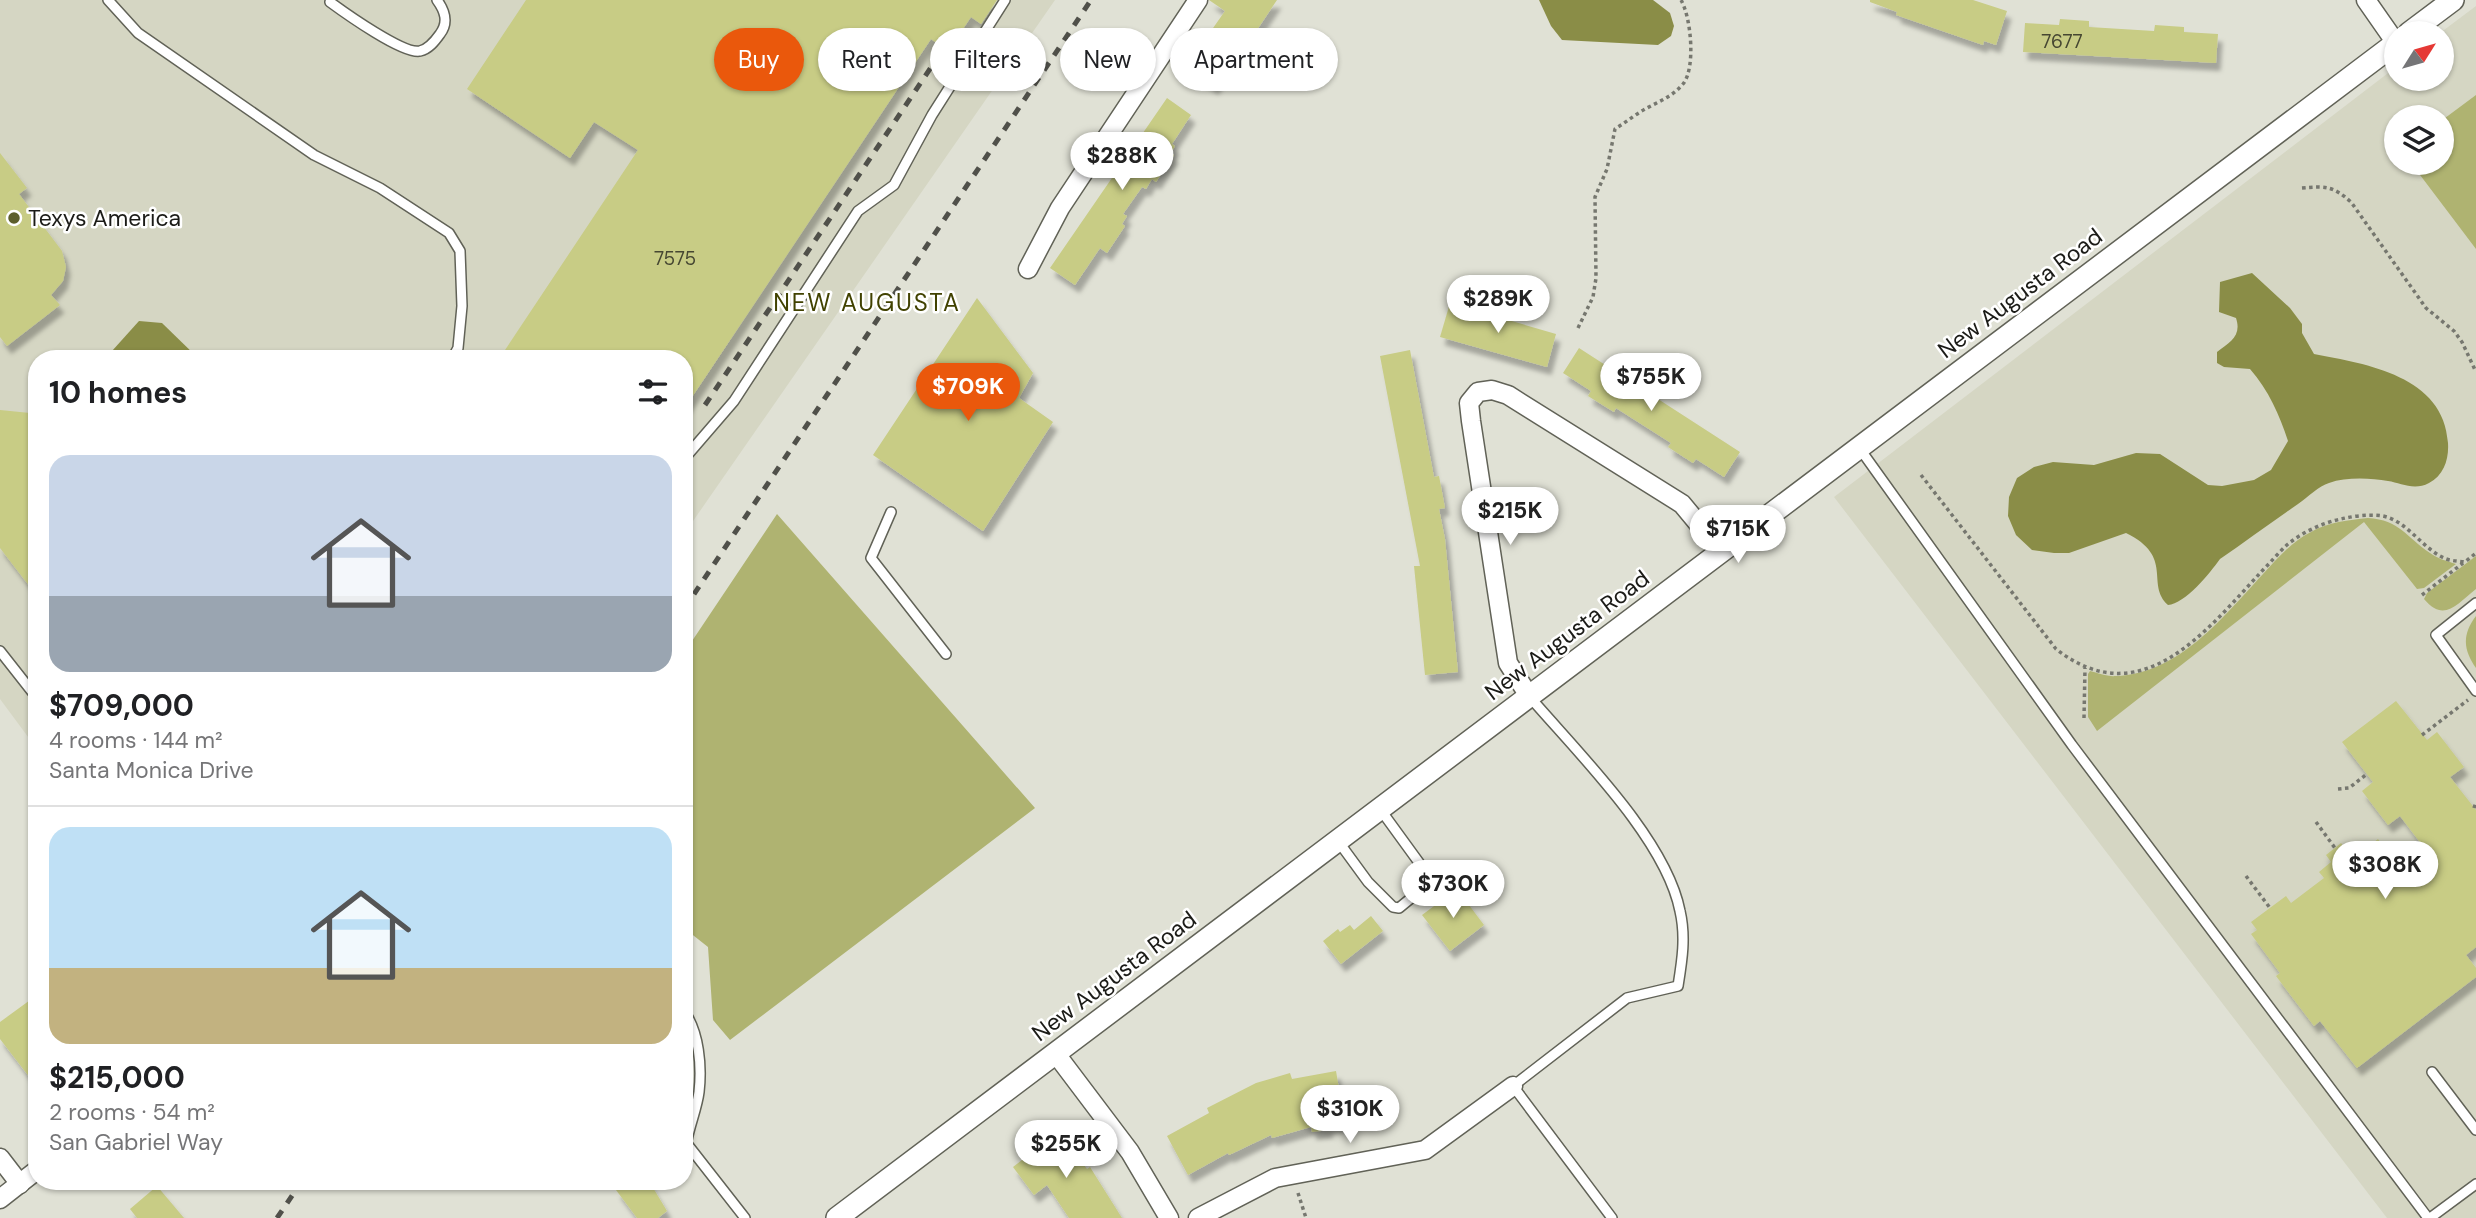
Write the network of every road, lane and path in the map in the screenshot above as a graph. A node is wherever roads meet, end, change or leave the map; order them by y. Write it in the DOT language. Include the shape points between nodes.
graph roads {
  1 [pos="108,0"];
  2 [pos="437,0"];
  3 [pos="1005,0"];
  4 [pos="1198,0"];
  5 [pos="1681,0"];
  6 [pos="2366,0"];
  7 [pos="2453,0"];
  8 [pos="330,2"];
  9 [pos="2425,21"];
  10 [pos="2384,26"];
  11 [pos="2384,52"];
  12 [pos="2302,188"];
  13 [pos="1028,269"];
  14 [pos="1578,328"];
  15 [pos="457,350"];
  16 [pos="2476,372"];
  17 [pos="1859,448"];
  18 [pos="693,449"];
  19 [pos="1921,475"];
  20 [pos="891,512"];
  21 [pos="1721,551"];
  22 [pos="2476,553"];
  23 [pos="2465,562"];
  24 [pos="2422,594"];
  25 [pos="2476,603"];
  26 [pos="0,651"];
  27 [pos="946,654"];
  28 [pos="2085,668"];
  29 [pos="28,687"];
  30 [pos="2476,691"];
  31 [pos="1529,696"];
  32 [pos="2468,700"];
  33 [pos="2084,718"];
  34 [pos="2422,735"];
  35 [pos="2368,774"];
  36 [pos="2337,789"];
  37 [pos="1380,809"];
  38 [pos="2316,822"];
  39 [pos="1338,841"];
  40 [pos="2335,848"];
  41 [pos="2246,876"];
  42 [pos="2270,908"];
  43 [pos="693,1026"];
  44 [pos="1056,1054"];
  45 [pos="2432,1072"];
  46 [pos="1513,1086"];
  47 [pos="693,1113"];
  48 [pos="2476,1130"];
  49 [pos="693,1150"];
  50 [pos="0,1158"];
  51 [pos="28,1177"];
  52 [pos="20,1184"];
  53 [pos="2476,1184"];
  54 [pos="1298,1193"];
  55 [pos="0,1199"];
  56 [pos="745,1218"];
  57 [pos="837,1218"];
  58 [pos="1169,1218"];
  59 [pos="1198,1218"];
  60 [pos="1306,1218"];
  61 [pos="1612,1218"];
  62 [pos="2429,1218"];
  1 -- 15 [label="lane" via="138,33 303,147 380,188 449,233 460,251 462,306"];
  2 -- 8 [label="lane" via="444,9 443,30 431,46 418,52 398,45"];
  3 -- 18 [label="lane" via="894,185 858,211 734,401"];
  4 -- 13 [label="street" via="1060,208"];
  5 -- 14 [label="path" via="1692,44 1685,82 1615,129 1608,169 1595,197 1594,297"];
  6 -- 10 [label="street"];
  7 -- 9 [label="street"];
  11 -- 17 [label="street, New Augusta Road"];
  12 -- 16 [label="path" via="2325,186 2351,202 2426,308 2454,331"];
  17 -- 21 [label="street, New Augusta Road"];
  17 -- 62 [label="lane" via="2072,745"];
  19 -- 28 [label="path" via="2056,649"];
  20 -- 27 [label="lane" via="871,558"];
  21 -- 31 [label="street, New Augusta Road"];
  21 -- 31 [label="street" via="1682,504 1508,395 1478,392 1469,403 1508,663"];
  22 -- 23 [label="path"];
  23 -- 24 [label="path"];
  23 -- 28 [label="path" via="2447,560 2431,551 2385,516 2339,519 2288,545 2211,626 2164,663 2114,674"];
  25 -- 30 [label="lane" via="2436,635"];
  26 -- 29 [label="lane"];
  28 -- 33 [label="path"];
  31 -- 37 [label="street, New Augusta Road"];
  31 -- 46 [label="lane" via="1625,807 1668,872 1680,910 1684,947 1678,986 1627,998"];
  32 -- 34 [label="path"];
  35 -- 36 [label="path" via="2349,788"];
  37 -- 39 [label="street, New Augusta Road"];
  37 -- 39 [label="lane" via="1428,875 1427,885 1399,908 1368,882"];
  38 -- 40 [label="path"];
  39 -- 44 [label="street, New Augusta Road"];
  41 -- 42 [label="path"];
  43 -- 47 [label="lane" via="699,1053 699,1093"];
  44 -- 57 [label="street, New Augusta Road"];
  44 -- 58 [label="street" via="1130,1152"];
  45 -- 48 [label="lane"];
  46 -- 59 [label="street" via="1425,1150 1275,1178"];
  46 -- 61 [label="lane"];
  49 -- 56 [label="lane"];
  50 -- 52 [label="street"];
  51 -- 52 [label="street"];
  52 -- 55 [label="street"];
  53 -- 62 [label="lane"];
  54 -- 60 [label="path"];
}
